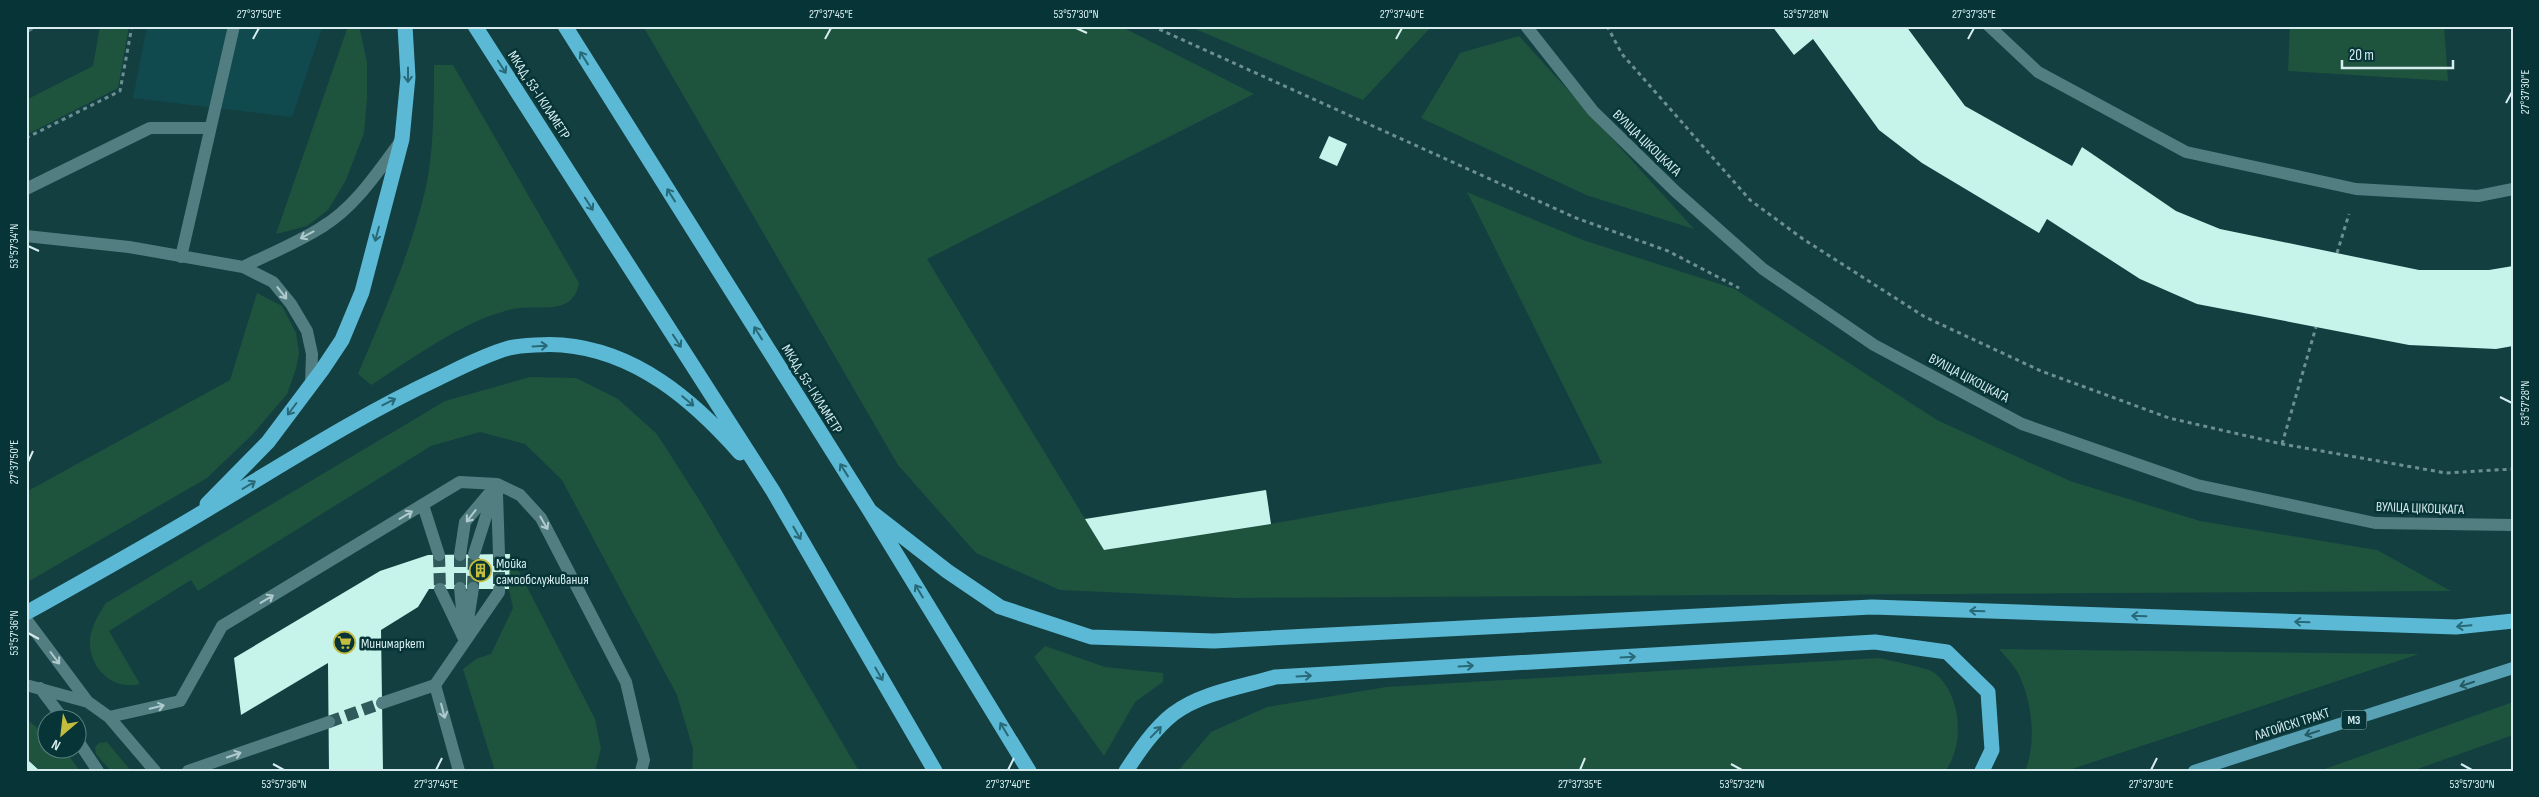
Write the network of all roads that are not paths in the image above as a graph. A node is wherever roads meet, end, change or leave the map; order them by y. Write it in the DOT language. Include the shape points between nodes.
graph roads {
  1 [pos="234,26"];
  2 [pos="405,26"];
  3 [pos="475,26"];
  4 [pos="565,26"];
  5 [pos="1526,26"];
  6 [pos="1989,26"];
  7 [pos="210,128"];
  8 [pos="402,139"];
  9 [pos="26,189"];
  10 [pos="2513,189"];
  11 [pos="26,236"];
  12 [pos="181,257"];
  13 [pos="243,268"];
  14 [pos="311,385"];
  15 [pos="497,484"];
  16 [pos="773,491"];
  17 [pos="423,505"];
  18 [pos="870,511"];
  19 [pos="192,519"];
  20 [pos="2513,525"];
  21 [pos="474,554"];
  22 [pos="499,554"];
  23 [pos="439,555"];
  24 [pos="460,555"];
  25 [pos="467,588"];
  26 [pos="440,589"];
  27 [pos="499,589"];
  28 [pos="26,613"];
  29 [pos="26,619"];
  30 [pos="2513,621"];
  31 [pos="465,641"];
  32 [pos="2513,668"];
  33 [pos="26,685"];
  34 [pos="435,685"];
  35 [pos="40,688"];
  36 [pos="88,702"];
  37 [pos="382,703"];
  38 [pos="56,710"];
  39 [pos="109,717"];
  40 [pos="329,722"];
  41 [pos="88,756"];
  42 [pos="98,771"];
  43 [pos="155,771"];
  44 [pos="188,771"];
  45 [pos="459,771"];
  46 [pos="641,771"];
  47 [pos="935,771"];
  48 [pos="1029,771"];
  49 [pos="1126,771"];
  50 [pos="1982,771"];
  51 [pos="2194,771"];
  1 -- 7 [label="street"];
  2 -- 8 [label="highway, one-way" via="408,77"];
  3 -- 16 [label="highway, МКАД, 53-І КІЛАМЕТР, one-way"];
  18 -- 4 [label="highway, МКАД, 53-І КІЛАМЕТР, one-way"];
  5 -- 20 [label="street, ВУЛІЦА ЦІКОЦКАГА" via="1593,111 1675,191 1763,269 1874,345 2022,424 2198,484 2375,523"];
  6 -- 10 [label="street" via="2038,72 2186,152 2356,189 2478,196"];
  7 -- 9 [label="street" via="150,128"];
  7 -- 12 [label="street"];
  8 -- 13 [label="street, one-way" via="371,181 323,227"];
  8 -- 14 [label="highway, one-way" via="362,292 342,340"];
  11 -- 12 [label="street"];
  12 -- 13 [label="street"];
  13 -- 14 [label="street, one-way" via="273,282 307,331 312,354"];
  14 -- 19 [label="highway, one-way" via="268,442"];
  15 -- 17 [label="street" via="460,482"];
  15 -- 21 [label="street"];
  15 -- 22 [label="street"];
  15 -- 24 [label="street, one-way" via="465,522"];
  15 -- 46 [label="street, one-way" via="520,495 541,518 626,682 644,760"];
  19 -- 16 [label="highway, one-way" via="386,403 463,366 510,348 536,346 562,345 642,368 673,388 710,419"];
  16 -- 47 [label="highway, МКАД, 53-І КІЛАМЕТР, one-way"];
  17 -- 23 [label="street"];
  39 -- 17 [label="street, one-way" via="180,701 222,626"];
  30 -- 18 [label="highway, one-way" via="2456,627 1872,607 1214,641 1091,637 1000,607 947,571"];
  48 -- 18 [label="highway, МКАД, 53-І КІЛАМЕТР, one-way"];
  19 -- 28 [label="highway"];
  25 -- 31 [label="street"];
  26 -- 31 [label="street"];
  27 -- 31 [label="street"];
  29 -- 36 [label="street, one-way"];
  31 -- 34 [label="street"];
  32 -- 51 [label="main road, ЛАГОЙСКІ ТРАКТ / М3, one-way"];
  33 -- 35 [label="street"];
  34 -- 37 [label="street"];
  34 -- 45 [label="street, one-way"];
  35 -- 36 [label="street"];
  35 -- 38 [label="street"];
  36 -- 39 [label="street"];
  39 -- 43 [label="street"];
  44 -- 40 [label="street, one-way"];
  41 -- 42 [label="street"];
  49 -- 50 [label="highway, one-way" via="1142,747 1173,714 1211,695 1274,677 1875,642 1947,652 1988,692 1992,750"];
}
